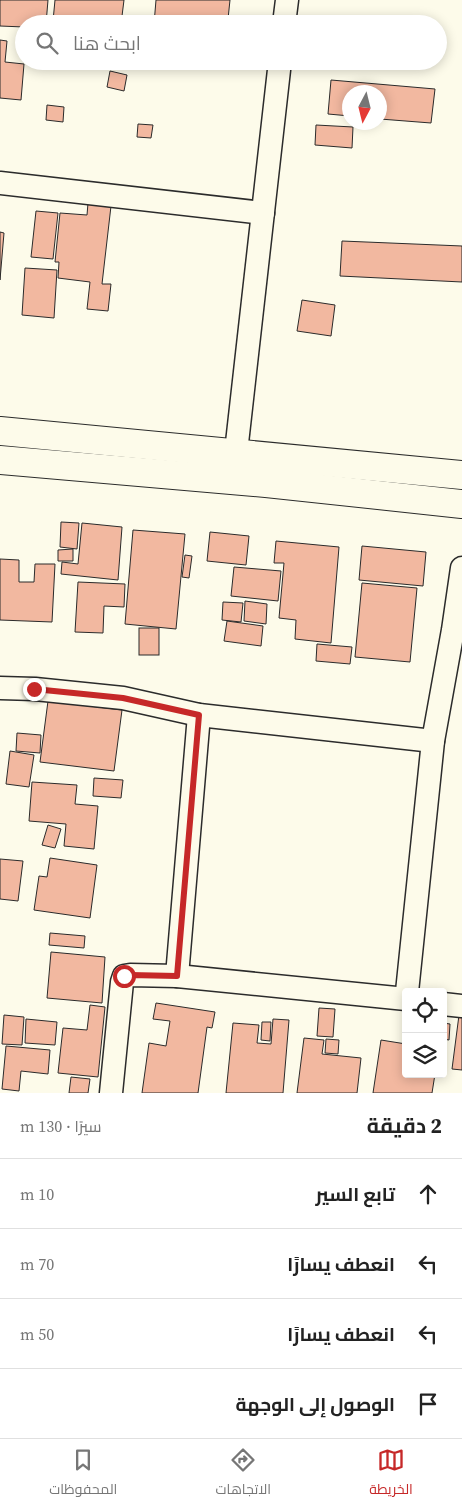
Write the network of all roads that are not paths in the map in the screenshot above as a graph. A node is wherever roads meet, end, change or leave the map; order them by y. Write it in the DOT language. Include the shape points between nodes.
graph roads {
  1 [pos="287,0"];
  2 [pos="285,15"];
  3 [pos="279,70"];
  4 [pos="0,183"];
  5 [pos="263,213"];
  6 [pos="0,431"];
  7 [pos="236,452"];
  8 [pos="0,460"];
  9 [pos="462,475"];
  10 [pos="462,504"];
  11 [pos="462,568"];
  12 [pos="0,688"];
  13 [pos="199,715"];
  14 [pos="433,741"];
  15 [pos="177,976"];
  16 [pos="407,988"];
  17 [pos="402,999"];
  18 [pos="447,1004"];
  19 [pos="462,1006"];
  20 [pos="111,1093"];
  1 -- 2 [label="street"];
  3 -- 5 [label="street"];
  4 -- 5 [label="street"];
  5 -- 7 [label="street"];
  6 -- 7 [label="street"];
  7 -- 9 [label="street"];
  8 -- 10 [label="street"];
  11 -- 14 [label="street"];
  12 -- 13 [label="street" via="123,698"];
  13 -- 14 [label="street"];
  13 -- 15 [label="street"];
  14 -- 16 [label="street"];
  15 -- 17 [label="street"];
  15 -- 20 [label="street" via="124,976"];
  18 -- 19 [label="street"];
}
